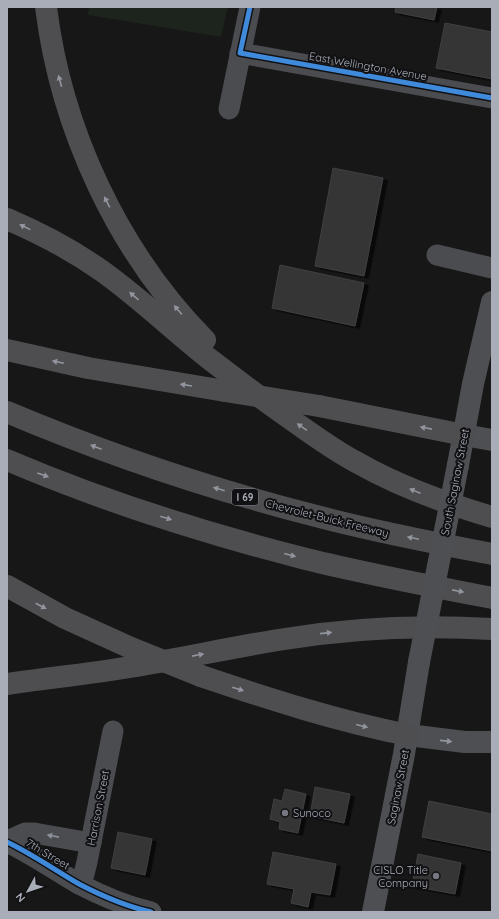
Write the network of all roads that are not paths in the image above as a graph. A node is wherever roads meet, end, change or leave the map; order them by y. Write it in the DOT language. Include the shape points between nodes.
graph roads {
  1 [pos="46,7"];
  2 [pos="250,7"];
  3 [pos="240,53"];
  4 [pos="492,98"];
  5 [pos="229,109"];
  6 [pos="7,219"];
  7 [pos="438,254"];
  8 [pos="492,268"];
  9 [pos="492,302"];
  10 [pos="7,350"];
  11 [pos="274,407"];
  12 [pos="7,412"];
  13 [pos="464,435"];
  14 [pos="492,440"];
  15 [pos="7,460"];
  16 [pos="492,517"];
  17 [pos="492,554"];
  18 [pos="7,586"];
  19 [pos="492,598"];
  20 [pos="492,629"];
  21 [pos="130,658"];
  22 [pos="419,662"];
  23 [pos="7,684"];
  24 [pos="7,697"];
  25 [pos="113,731"];
  26 [pos="408,735"];
  27 [pos="492,742"];
  28 [pos="7,842"];
  29 [pos="91,843"];
  30 [pos="79,884"];
  31 [pos="150,912"];
  32 [pos="373,912"];
  11 -- 1 [label="highway, one-way" via="223,359 172,304 132,247 113,214 88,161 70,114 52,45"];
  2 -- 3 [label="street"];
  3 -- 4 [label="street, East Wellington Avenue"];
  3 -- 5 [label="street"];
  11 -- 6 [label="highway, one-way" via="211,360 102,271 53,241"];
  7 -- 8 [label="street"];
  9 -- 13 [label="main road, South Saginaw Street"];
  13 -- 10 [label="highway, one-way, bridge" via="319,406 88,368"];
  16 -- 11 [label="highway, one-way" via="414,491 378,474 332,448"];
  17 -- 12 [label="highway, Chevrolet-Buick Freeway / I 69, one-way" via="329,520 251,499 117,456"];
  13 -- 14 [label="main road"];
  13 -- 22 [label="main road, South Saginaw Street, bridge"];
  15 -- 19 [label="highway, one-way" via="169,520 238,540 378,576"];
  18 -- 21 [label="highway, one-way"];
  21 -- 20 [label="highway, one-way" via="356,630 423,627"];
  21 -- 23 [label="highway"];
  21 -- 24 [label="highway"];
  21 -- 26 [label="highway, one-way, bridge" via="201,676 320,714"];
  22 -- 26 [label="main road, Saginaw Street"];
  25 -- 29 [label="street, Harrison Street"];
  26 -- 27 [label="main road, one-way" via="465,742"];
  26 -- 32 [label="main road, Saginaw Street"];
  29 -- 28 [label="street, 7th Street, one-way" via="34,833 25,833"];
  28 -- 30 [label="street, 7th Street"];
  29 -- 30 [label="street, Harrison Street" via="85,871"];
  30 -- 31 [label="street, 7th Street" via="106,898"];
}
